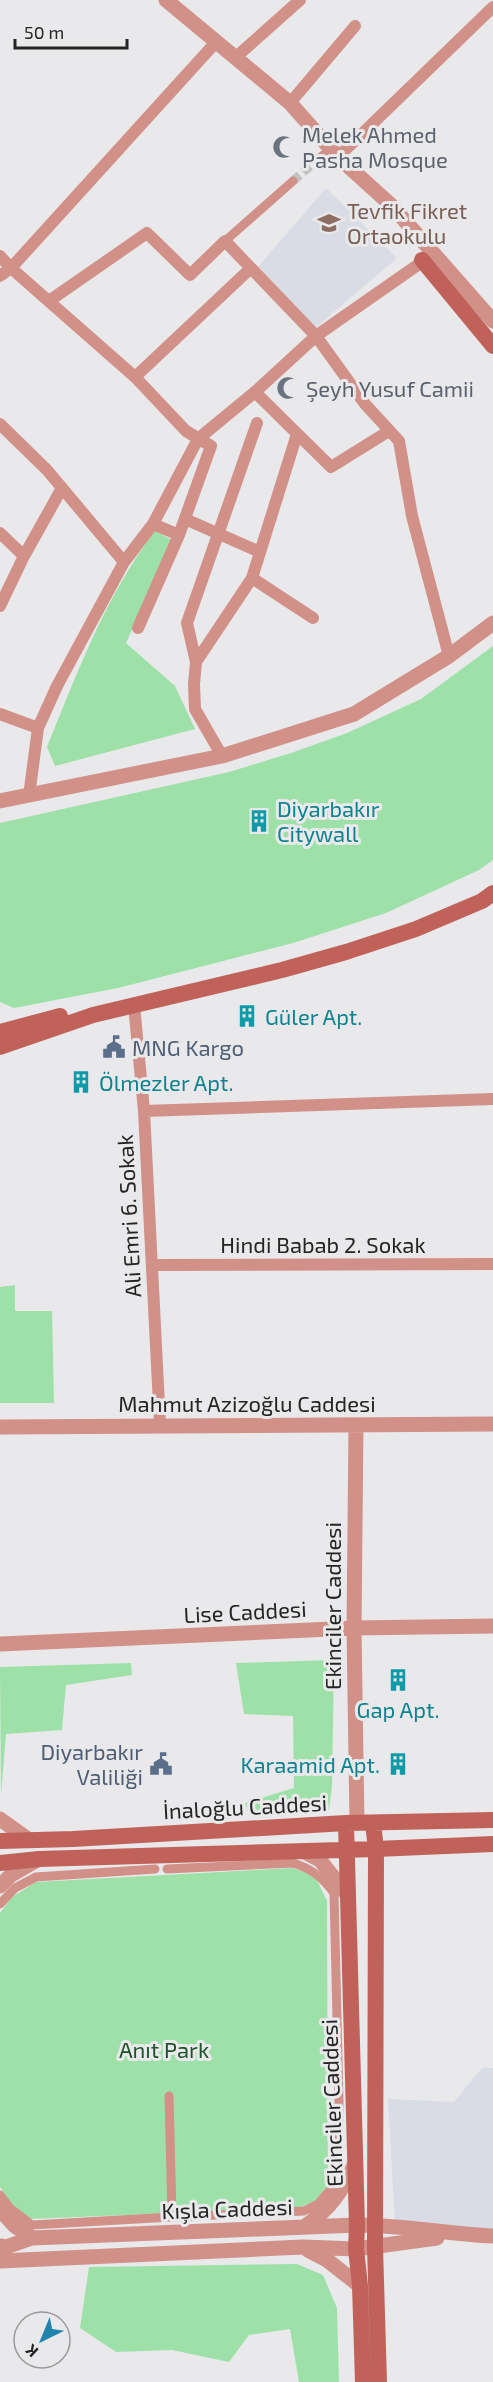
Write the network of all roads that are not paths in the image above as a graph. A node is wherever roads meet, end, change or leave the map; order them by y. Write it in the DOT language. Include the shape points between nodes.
graph roads {
  1 [pos="166,0"];
  2 [pos="300,0"];
  3 [pos="493,8"];
  4 [pos="355,26"];
  5 [pos="217,41"];
  6 [pos="236,57"];
  7 [pos="290,103"];
  8 [pos="335,153"];
  9 [pos="317,160"];
  10 [pos="293,181"];
  11 [pos="225,241"];
  12 [pos="0,256"];
  13 [pos="429,257"];
  14 [pos="11,268"];
  15 [pos="250,268"];
  16 [pos="0,276"];
  17 [pos="49,302"];
  18 [pos="493,321"];
  19 [pos="316,336"];
  20 [pos="493,346"];
  21 [pos="135,376"];
  22 [pos="255,392"];
  23 [pos="257,423"];
  24 [pos="0,424"];
  25 [pos="389,431"];
  26 [pos="297,434"];
  27 [pos="198,439"];
  28 [pos="62,488"];
  29 [pos="185,519"];
  30 [pos="153,524"];
  31 [pos="0,533"];
  32 [pos="179,535"];
  33 [pos="218,535"];
  34 [pos="260,552"];
  35 [pos="24,556"];
  36 [pos="124,562"];
  37 [pos="252,578"];
  38 [pos="0,606"];
  39 [pos="313,618"];
  40 [pos="493,623"];
  41 [pos="138,628"];
  42 [pos="449,656"];
  43 [pos="196,662"];
  44 [pos="0,714"];
  45 [pos="38,728"];
  46 [pos="222,756"];
  47 [pos="29,796"];
  48 [pos="0,801"];
  49 [pos="493,893"];
  50 [pos="134,1005"];
  51 [pos="93,1015"];
  52 [pos="0,1020"];
  53 [pos="30,1024"];
  54 [pos="0,1032"];
  55 [pos="0,1047"];
  56 [pos="493,1099"];
  57 [pos="144,1111"];
  58 [pos="493,1264"];
  59 [pos="153,1265"];
  60 [pos="160,1424"];
  61 [pos="493,1424"];
  62 [pos="356,1426"];
  63 [pos="0,1427"];
  64 [pos="493,1626"];
  65 [pos="354,1628"];
  66 [pos="0,1644"];
  67 [pos="0,1819"];
  68 [pos="493,1820"];
  69 [pos="359,1823"];
  70 [pos="28,1839"];
  71 [pos="0,1841"];
  72 [pos="493,1844"];
  73 [pos="346,1850"];
  74 [pos="376,1850"];
  75 [pos="303,1851"];
  76 [pos="39,1859"];
  77 [pos="0,1863"];
  78 [pos="155,1869"];
  79 [pos="167,1869"];
  80 [pos="0,1886"];
  81 [pos="348,1896"];
  82 [pos="0,1904"];
  83 [pos="169,2096"];
  84 [pos="356,2163"];
  85 [pos="0,2194"];
  86 [pos="0,2210"];
  87 [pos="172,2217"];
  88 [pos="357,2225"];
  89 [pos="375,2225"];
  90 [pos="304,2227"];
  91 [pos="459,2235"];
  92 [pos="493,2236"];
  93 [pos="32,2238"];
  94 [pos="0,2246"];
  95 [pos="303,2247"];
  96 [pos="375,2247"];
  97 [pos="356,2249"];
  98 [pos="0,2261"];
  99 [pos="360,2286"];
  100 [pos="363,2382"];
  101 [pos="379,2382"];
  1 -- 5 [label="street"];
  2 -- 6 [label="street"];
  3 -- 8 [label="street"];
  4 -- 7 [label="street"];
  5 -- 6 [label="street"];
  5 -- 14 [label="street"];
  6 -- 7 [label="street"];
  7 -- 8 [label="street"];
  8 -- 9 [label="street"];
  8 -- 13 [label="street" via="391,205"];
  10 -- 11 [label="street"];
  11 -- 15 [label="street"];
  11 -- 17 [label="street" via="190,275 147,232"];
  12 -- 14 [label="street"];
  13 -- 18 [label="street"];
  13 -- 19 [label="street"];
  13 -- 20 [label="main road"];
  14 -- 16 [label="street"];
  14 -- 17 [label="street"];
  15 -- 19 [label="street"];
  15 -- 21 [label="street"];
  17 -- 21 [label="street"];
  19 -- 22 [label="street"];
  19 -- 25 [label="street"];
  21 -- 27 [label="street"];
  22 -- 26 [label="street"];
  22 -- 27 [label="street"];
  23 -- 33 [label="street"];
  24 -- 28 [label="street"];
  25 -- 26 [label="street" via="331,467"];
  25 -- 42 [label="street" via="399,441 412,516"];
  26 -- 34 [label="street"];
  27 -- 29 [label="street" via="211,446"];
  27 -- 30 [label="street"];
  28 -- 35 [label="street"];
  28 -- 36 [label="street"];
  29 -- 32 [label="street"];
  29 -- 33 [label="street"];
  30 -- 32 [label="street"];
  30 -- 36 [label="street"];
  31 -- 35 [label="street"];
  32 -- 41 [label="street"];
  33 -- 34 [label="street"];
  33 -- 43 [label="street" via="187,623"];
  34 -- 37 [label="street"];
  35 -- 38 [label="street"];
  36 -- 45 [label="street"];
  37 -- 39 [label="street"];
  37 -- 43 [label="street"];
  40 -- 42 [label="street"];
  42 -- 46 [label="street" via="354,714"];
  43 -- 46 [label="street" via="195,709"];
  44 -- 45 [label="street"];
  45 -- 47 [label="street"];
  46 -- 47 [label="street"];
  47 -- 48 [label="street"];
  49 -- 50 [label="main road" via="416,928 346,952"];
  50 -- 51 [label="main road"];
  50 -- 57 [label="street, Ali Emri 6. Sokak"];
  51 -- 53 [label="main road" via="72,1013"];
  51 -- 55 [label="main road"];
  52 -- 53 [label="main road"];
  53 -- 54 [label="main road"];
  56 -- 57 [label="street"];
  57 -- 59 [label="street, Ali Emri 6. Sokak"];
  58 -- 59 [label="street, Hindi Babab 2. Sokak"];
  59 -- 60 [label="street, Ali Emri 6. Sokak"];
  60 -- 62 [label="street, Mahmut Azizoğlu Caddesi"];
  60 -- 63 [label="street, Mahmut Azizoğlu Caddesi"];
  61 -- 62 [label="street, Mahmut Azizoğlu Caddesi"];
  62 -- 65 [label="street, Ekinciler Caddesi"];
  64 -- 65 [label="street, Lise Caddesi"];
  65 -- 66 [label="street, Lise Caddesi"];
  65 -- 69 [label="street, Ekinciler Caddesi"];
  67 -- 70 [label="street"];
  68 -- 69 [label="main road, İnaloğlu Caddesi"];
  69 -- 70 [label="main road, İnaloğlu Caddesi"];
  69 -- 73 [label="main road, Ekinciler Caddesi"];
  69 -- 74 [label="main road, Ekinciler Caddesi"];
  70 -- 71 [label="main road, İnaloğlu Caddesi"];
  72 -- 74 [label="main road"];
  73 -- 74 [label="main road"];
  73 -- 75 [label="main road"];
  73 -- 81 [label="main road, Ekinciler Caddesi"];
  74 -- 89 [label="main road, Ekinciler Caddesi"];
  75 -- 76 [label="main road"];
  75 -- 81 [label="street" via="320,1860"];
  76 -- 77 [label="main road"];
  76 -- 80 [label="street"];
  78 -- 82 [label="street" via="36,1877 15,1888"];
  79 -- 87 [label="street" via="293,1863 322,1877 334,1893 339,2101 338,2167 331,2189 318,2204 304,2211"];
  81 -- 84 [label="main road, Ekinciler Caddesi"];
  83 -- 87 [label="street"];
  84 -- 88 [label="main road, Ekinciler Caddesi"];
  84 -- 90 [label="street" via="330,2206"];
  85 -- 87 [label="street" via="10,2208 32,2225"];
  86 -- 93 [label="street"];
  88 -- 89 [label="street, Kışla Caddesi"];
  88 -- 90 [label="street, Kışla Caddesi"];
  88 -- 97 [label="main road, Ekinciler Caddesi"];
  89 -- 91 [label="street, Kışla Caddesi"];
  89 -- 96 [label="main road, Ekinciler Caddesi"];
  90 -- 93 [label="street, Kışla Caddesi"];
  91 -- 92 [label="street, Kışla Caddesi"];
  91 -- 96 [label="street"];
  93 -- 94 [label="street, Kışla Caddesi"];
  95 -- 97 [label="street"];
  95 -- 98 [label="street"];
  95 -- 99 [label="street"];
  96 -- 97 [label="street"];
  96 -- 101 [label="main road, Ekinciler Caddesi"];
  97 -- 99 [label="main road, Ekinciler Caddesi"];
  99 -- 100 [label="main road, Ekinciler Caddesi"];
}
